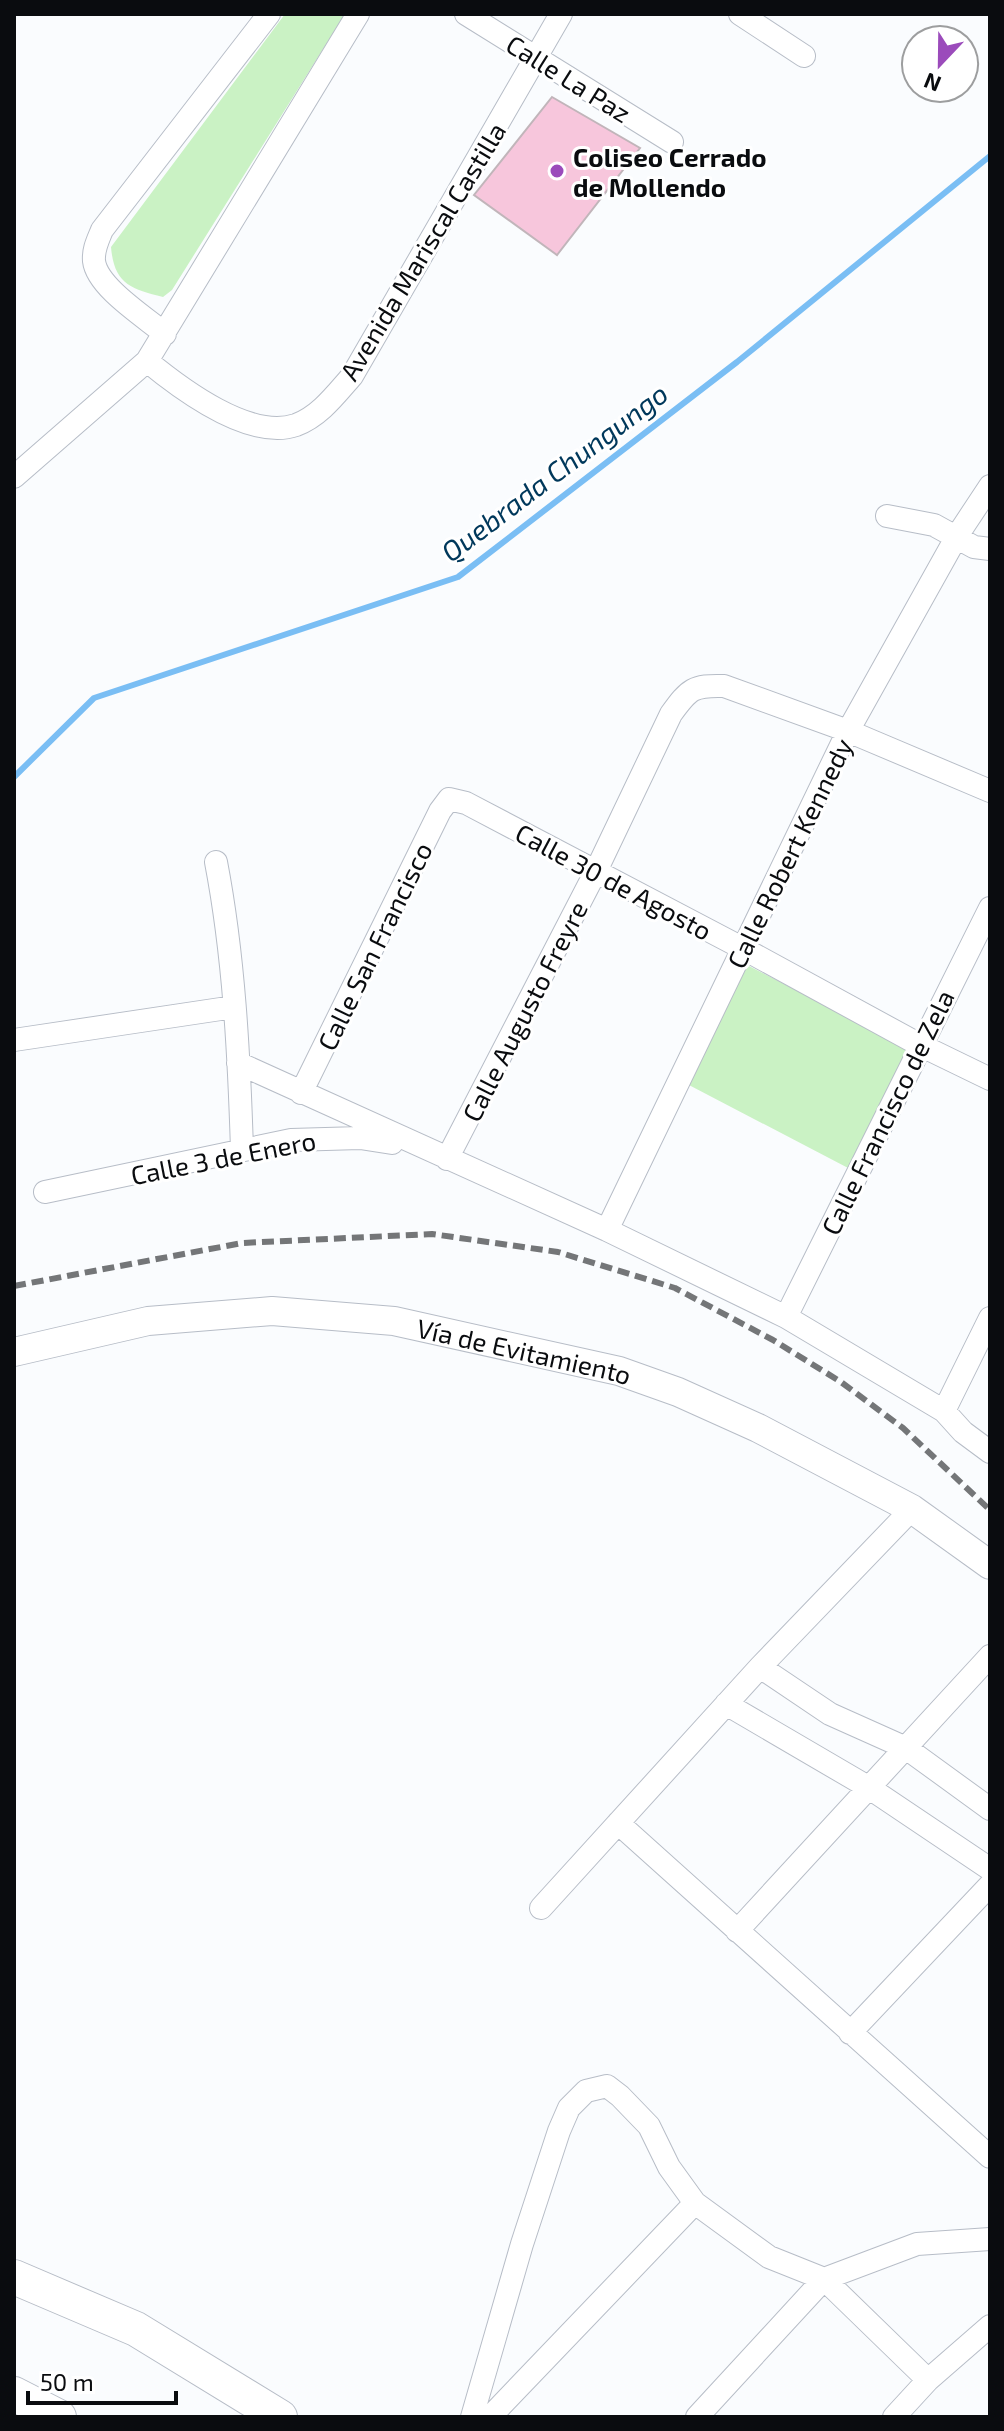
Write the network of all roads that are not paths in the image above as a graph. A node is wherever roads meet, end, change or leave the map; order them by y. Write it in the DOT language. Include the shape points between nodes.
graph roads {
  1 [pos="269,14"];
  2 [pos="358,14"];
  3 [pos="466,14"];
  4 [pos="561,14"];
  5 [pos="740,14"];
  6 [pos="804,56"];
  7 [pos="536,58"];
  8 [pos="672,142"];
  9 [pos="165,334"];
  10 [pos="147,361"];
  11 [pos="14,477"];
  12 [pos="990,486"];
  13 [pos="887,516"];
  14 [pos="957,536"];
  15 [pos="990,549"];
  16 [pos="848,731"];
  17 [pos="990,791"];
  18 [pos="449,799"];
  19 [pos="216,862"];
  20 [pos="596,871"];
  21 [pos="990,908"];
  22 [pos="744,949"];
  23 [pos="234,1007"];
  24 [pos="14,1040"];
  25 [pos="920,1045"];
  26 [pos="238,1063"];
  27 [pos="990,1079"];
  28 [pos="301,1093"];
  29 [pos="242,1150"];
  30 [pos="447,1159"];
  31 [pos="45,1192"];
  32 [pos="607,1230"];
  33 [pos="786,1317"];
  34 [pos="990,1318"];
  35 [pos="14,1352"];
  36 [pos="944,1411"];
  37 [pos="990,1452"];
  38 [pos="912,1509"];
  39 [pos="990,1565"];
  40 [pos="990,1656"];
  41 [pos="760,1667"];
  42 [pos="726,1704"];
  43 [pos="906,1748"];
  44 [pos="868,1787"];
  45 [pos="990,1809"];
  46 [pos="618,1823"];
  47 [pos="990,1869"];
  48 [pos="990,1885"];
  49 [pos="541,1908"];
  50 [pos="737,1931"];
  51 [pos="850,2033"];
  52 [pos="990,2157"];
  53 [pos="695,2203"];
  54 [pos="990,2239"];
  55 [pos="14,2277"];
  56 [pos="824,2279"];
  57 [pos="990,2326"];
  58 [pos="928,2380"];
  59 [pos="14,2394"];
  60 [pos="57,2416"];
  61 [pos="280,2417"];
  62 [pos="472,2417"];
  63 [pos="490,2417"];
  64 [pos="697,2417"];
  65 [pos="894,2417"];
  1 -- 9 [label="street" via="94,247 100,276"];
  2 -- 9 [label="street"];
  3 -- 7 [label="street, Calle La Paz"];
  4 -- 7 [label="street, Avenida Mariscal Castilla"];
  5 -- 6 [label="street"];
  7 -- 8 [label="street, Calle La Paz"];
  7 -- 10 [label="street, Avenida Mariscal Castilla" via="352,376 321,411 295,425 266,428 192,395"];
  9 -- 10 [label="street"];
  10 -- 11 [label="street"];
  12 -- 14 [label="street, Calle Robert Kennedy"];
  13 -- 14 [label="street" via="934,525"];
  14 -- 15 [label="street" via="974,547"];
  14 -- 16 [label="street, Calle Robert Kennedy"];
  16 -- 17 [label="street"];
  16 -- 20 [label="street, Calle Augusto Freyre" via="724,686 703,685 687,692 671,714"];
  16 -- 22 [label="street, Calle Robert Kennedy"];
  18 -- 20 [label="street, Calle 30 de Agosto"];
  18 -- 28 [label="street, Calle San Francisco"];
  19 -- 23 [label="street"];
  20 -- 22 [label="street, Calle 30 de Agosto"];
  20 -- 30 [label="street, Calle Augusto Freyre"];
  21 -- 25 [label="street, Calle Francisco de Zela"];
  22 -- 25 [label="street, Calle 30 de Agosto"];
  22 -- 32 [label="street, Calle Robert Kennedy"];
  23 -- 24 [label="street"];
  23 -- 26 [label="street"];
  25 -- 27 [label="street, Calle 30 de Agosto"];
  25 -- 33 [label="street, Calle Francisco de Zela"];
  26 -- 28 [label="street"];
  26 -- 29 [label="street"];
  28 -- 30 [label="street"];
  29 -- 30 [label="street, Calle 3 de Enero" via="291,1140 360,1138"];
  29 -- 31 [label="street, Calle 3 de Enero"];
  30 -- 32 [label="street"];
  32 -- 33 [label="street"];
  33 -- 36 [label="street"];
  34 -- 36 [label="street"];
  35 -- 38 [label="main road, Vía de Evitamiento" via="148,1321 272,1311 394,1321 619,1371 678,1392"];
  36 -- 37 [label="street"];
  38 -- 39 [label="main road, Vía de Evitamiento"];
  38 -- 41 [label="street"];
  40 -- 43 [label="street"];
  41 -- 42 [label="street"];
  41 -- 43 [label="street" via="830,1714"];
  42 -- 44 [label="street"];
  42 -- 46 [label="street"];
  43 -- 44 [label="street"];
  43 -- 45 [label="street"];
  44 -- 47 [label="street"];
  44 -- 50 [label="street"];
  46 -- 49 [label="street"];
  46 -- 50 [label="street"];
  48 -- 51 [label="street"];
  50 -- 51 [label="street"];
  51 -- 52 [label="street"];
  53 -- 56 [label="street" via="769,2257"];
  53 -- 62 [label="street" via="649,2126 620,2096 607,2086 586,2091 569,2108 559,2131"];
  53 -- 63 [label="street"];
  54 -- 56 [label="street" via="917,2244"];
  55 -- 61 [label="highway" via="136,2329"];
  56 -- 58 [label="street"];
  56 -- 64 [label="street"];
  57 -- 58 [label="street"];
  58 -- 65 [label="street"];
  59 -- 60 [label="highway"];
}
